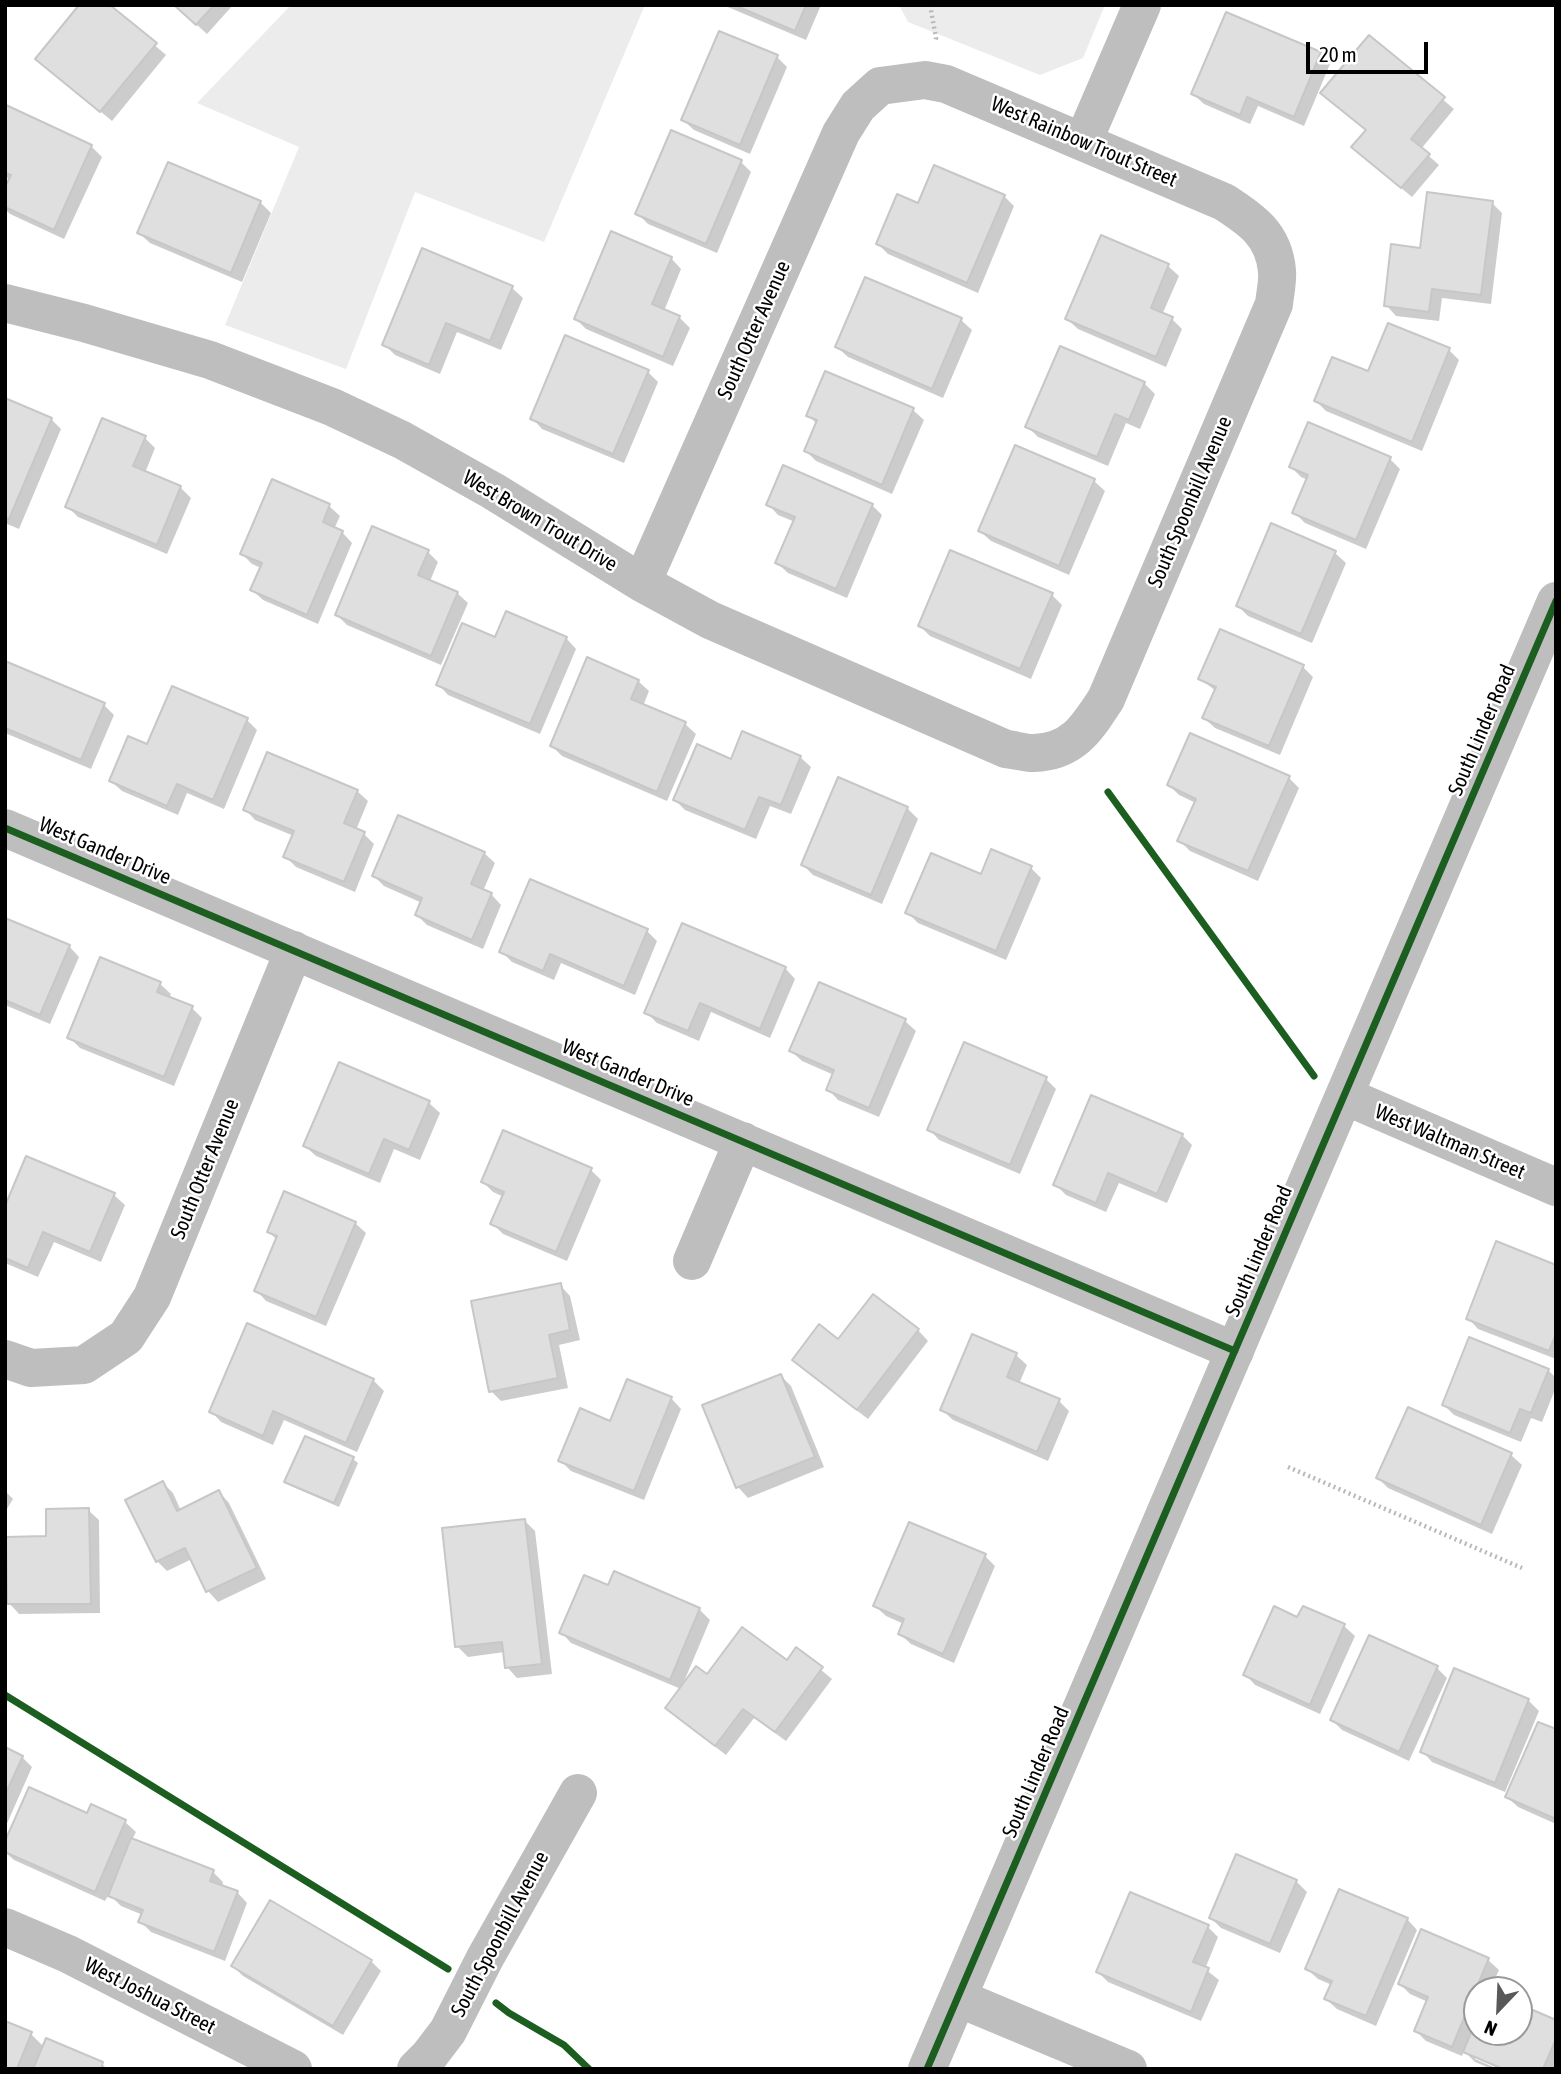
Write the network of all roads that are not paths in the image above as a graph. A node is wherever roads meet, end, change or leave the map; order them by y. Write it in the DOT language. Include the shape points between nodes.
graph roads {
  1 [pos="1142,5"];
  2 [pos="880,86"];
  3 [pos="1083,142"];
  4 [pos="1271,243"];
  5 [pos="5,303"];
  6 [pos="642,583"];
  7 [pos="1556,601"];
  8 [pos="1066,747"];
  9 [pos="5,828"];
  10 [pos="294,950"];
  11 [pos="1329,1086"];
  12 [pos="743,1141"];
  13 [pos="1556,1187"];
  14 [pos="692,1261"];
  15 [pos="1235,1351"];
  16 [pos="5,1359"];
  17 [pos="578,1793"];
  18 [pos="5,1927"];
  19 [pos="958,1998"];
  20 [pos="292,2069"];
  21 [pos="416,2069"];
  22 [pos="927,2069"];
  23 [pos="1128,2069"];
  1 -- 3 [label="street"];
  2 -- 3 [label="street, West Rainbow Trout Street" via="925,80 946,84"];
  2 -- 6 [label="street, South Otter Avenue" via="858,106 841,133"];
  3 -- 4 [label="street, West Rainbow Trout Street" via="1224,202 1251,219"];
  4 -- 8 [label="street, South Spoonbill Avenue" via="1278,272 1274,304 1106,699"];
  5 -- 6 [label="street, West Brown Trout Drive" via="210,360 332,407 493,491"];
  6 -- 8 [label="street, West Brown Trout Drive" via="710,620 1006,749 1035,753"];
  7 -- 11 [label="street, South Linder Road"];
  9 -- 10 [label="street, West Gander Drive"];
  10 -- 12 [label="street, West Gander Drive"];
  10 -- 16 [label="street, South Otter Avenue" via="152,1297 126,1337 84,1365 31,1368"];
  11 -- 13 [label="street, West Waltman Street"];
  11 -- 15 [label="street, South Linder Road"];
  12 -- 14 [label="street"];
  12 -- 15 [label="street, West Gander Drive"];
  15 -- 19 [label="street, South Linder Road"];
  17 -- 21 [label="street, South Spoonbill Avenue" via="448,2031"];
  18 -- 20 [label="street, West Joshua Street" via="68,1954"];
  19 -- 22 [label="street, South Linder Road"];
  19 -- 23 [label="street"];
}
